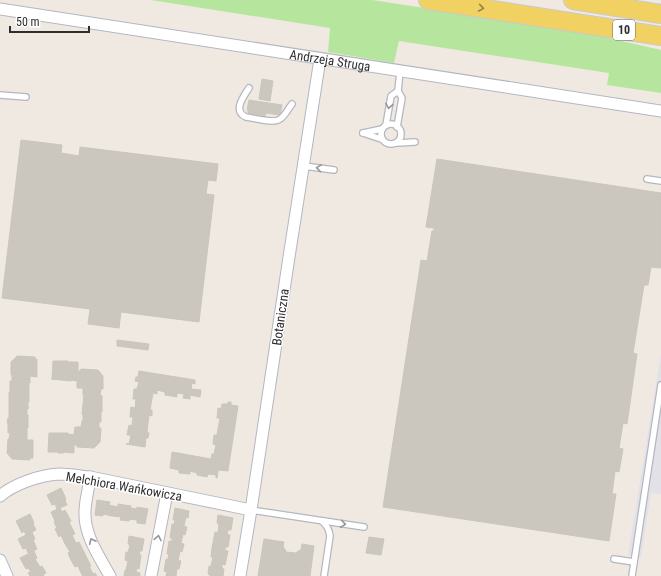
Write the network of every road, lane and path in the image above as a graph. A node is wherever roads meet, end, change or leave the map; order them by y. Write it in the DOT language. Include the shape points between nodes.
graph roads {
  1 [pos="428,0"];
  2 [pos="573,0"];
  3 [pos="0,9"];
  4 [pos="661,14"];
  5 [pos="661,36"];
  6 [pos="320,59"];
  7 [pos="400,71"];
  8 [pos="249,88"];
  9 [pos="398,90"];
  10 [pos="0,94"];
  11 [pos="26,97"];
  12 [pos="292,104"];
  13 [pos="661,111"];
  14 [pos="384,127"];
  15 [pos="397,127"];
  16 [pos="401,134"];
  17 [pos="381,139"];
  18 [pos="397,143"];
  19 [pos="304,166"];
  20 [pos="334,170"];
  21 [pos="647,179"];
  22 [pos="661,181"];
  23 [pos="661,384"];
  24 [pos="90,477"];
  25 [pos="167,493"];
  26 [pos="0,496"];
  27 [pos="251,510"];
  28 [pos="322,521"];
  29 [pos="364,527"];
  30 [pos="614,559"];
  31 [pos="0,560"];
  32 [pos="634,562"];
  33 [pos="7,576"];
  34 [pos="110,576"];
  35 [pos="151,576"];
  36 [pos="240,576"];
  37 [pos="324,576"];
  38 [pos="632,576"];
  1 -- 5 [label="main road, 10, one-way"];
  2 -- 4 [label="main road, 10"];
  3 -- 6 [label="street, Andrzeja Struga"];
  6 -- 7 [label="street, Andrzeja Struga"];
  6 -- 19 [label="street, Botaniczna"];
  7 -- 9 [label="lane"];
  7 -- 13 [label="street, Andrzeja Struga"];
  8 -- 12 [label="lane" via="239,106 239,112 246,117 278,121"];
  9 -- 14 [label="lane, one-way" via="391,96"];
  9 -- 15 [label="lane" via="402,98"];
  10 -- 11 [label="lane"];
  14 -- 15 [label="lane"];
  14 -- 17 [label="lane" via="380,134"];
  14 -- 17 [label="lane" via="363,133"];
  15 -- 16 [label="lane"];
  16 -- 18 [label="lane"];
  16 -- 18 [label="lane" via="415,142"];
  17 -- 18 [label="lane" via="390,145"];
  20 -- 19 [label="lane, one-way"];
  19 -- 27 [label="street, Botaniczna"];
  21 -- 22 [label="lane"];
  23 -- 32 [label="lane"];
  24 -- 25 [label="street, Melchiora Wańkowicza"];
  24 -- 26 [label="street, Melchiora Wańkowicza" via="59,474 45,476 14,487"];
  34 -- 24 [label="street, one-way" via="85,522"];
  25 -- 27 [label="street, Melchiora Wańkowicza"];
  35 -- 25 [label="street, one-way"];
  27 -- 28 [label="lane"];
  27 -- 36 [label="street, Botaniczna"];
  28 -- 29 [label="lane, one-way"];
  28 -- 37 [label="lane" via="330,531"];
  30 -- 32 [label="lane"];
  31 -- 33 [label="street"];
  32 -- 38 [label="lane"];
}
